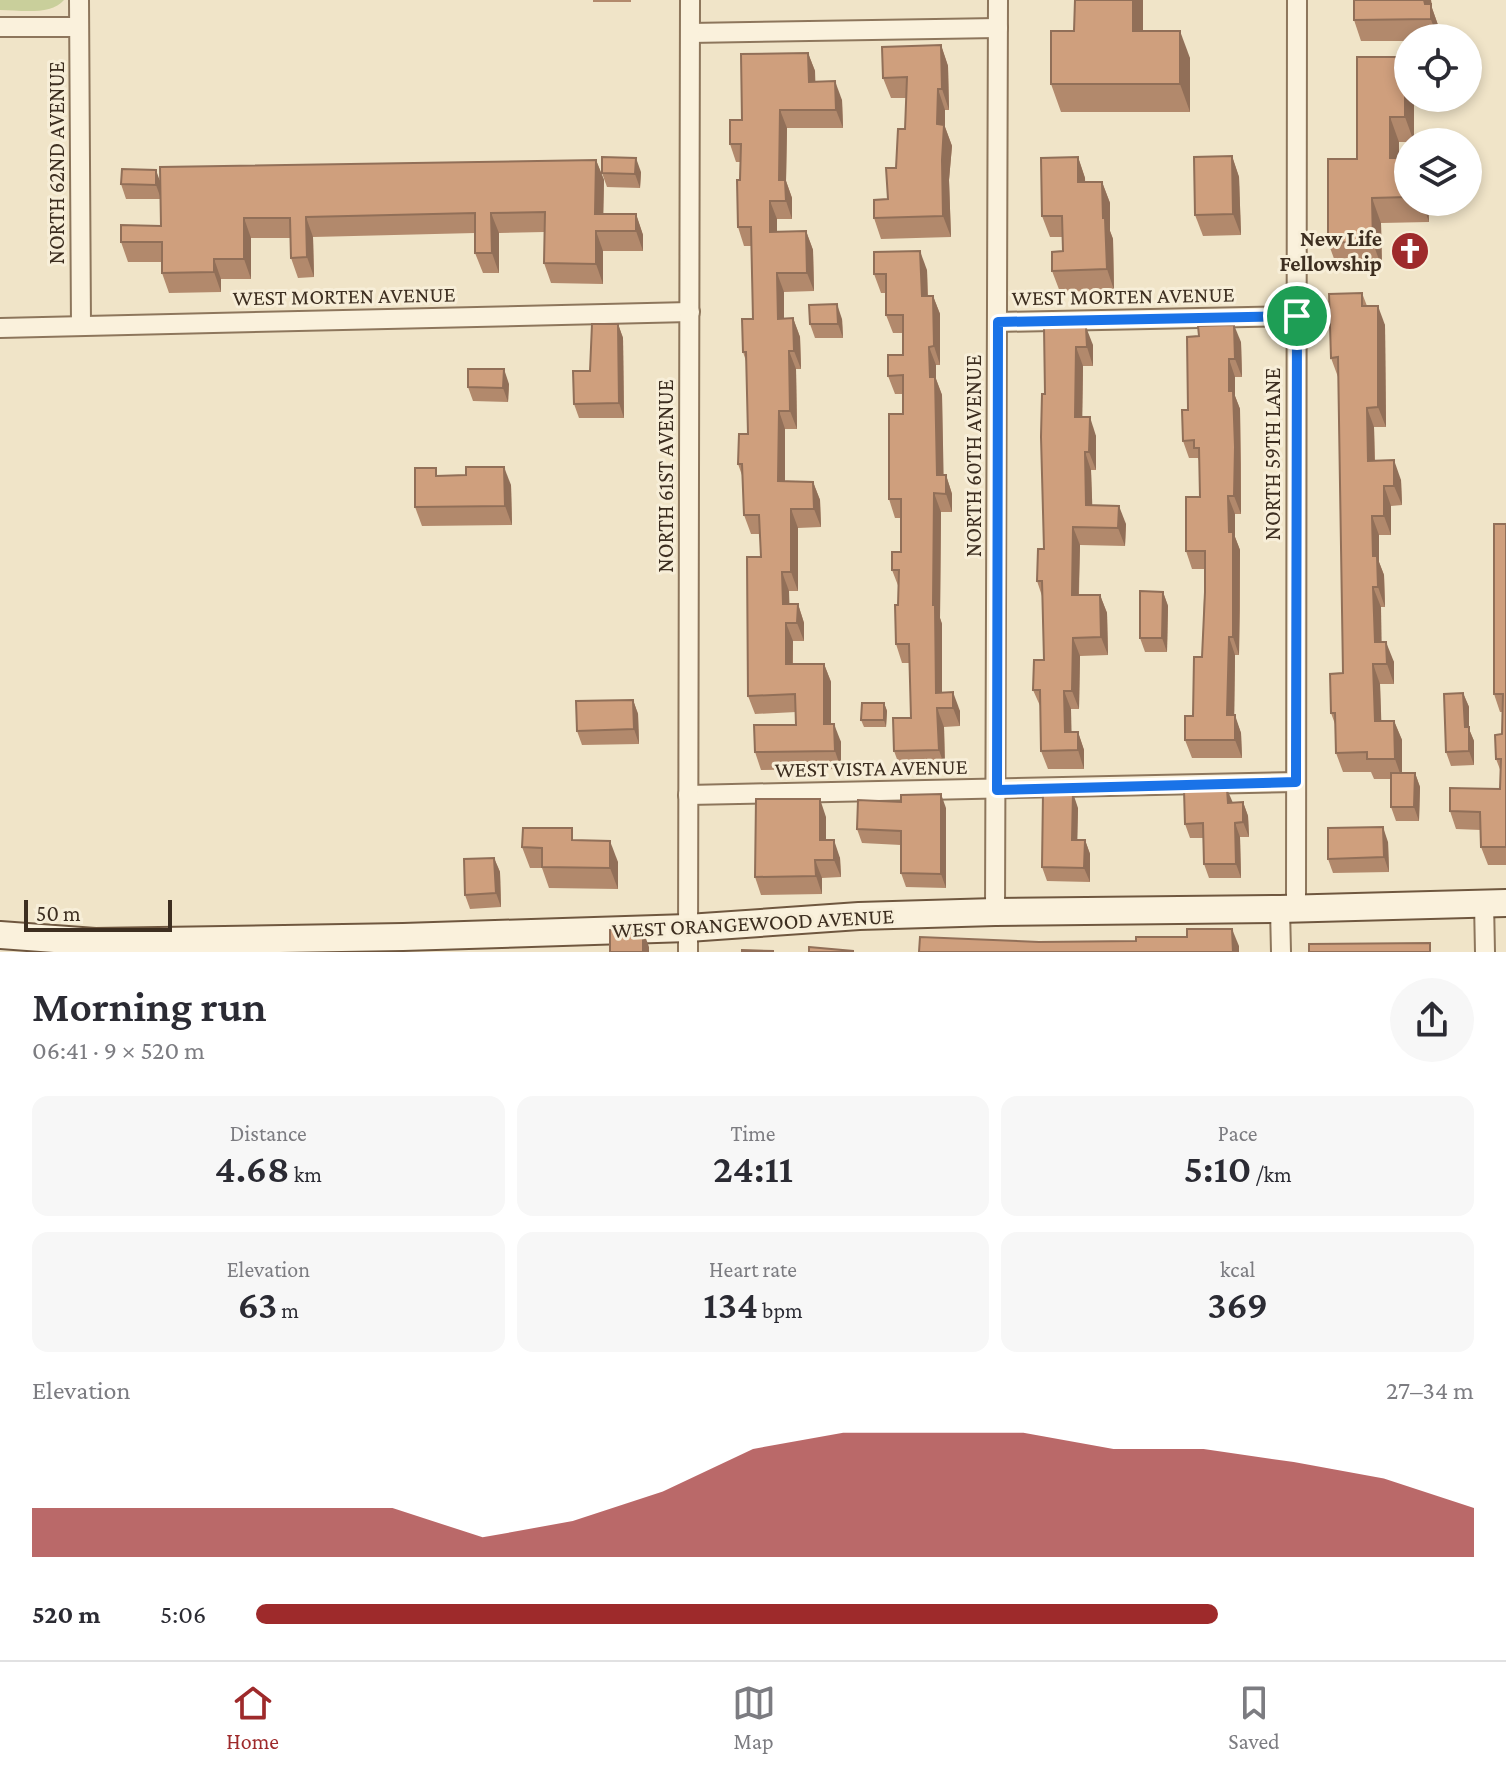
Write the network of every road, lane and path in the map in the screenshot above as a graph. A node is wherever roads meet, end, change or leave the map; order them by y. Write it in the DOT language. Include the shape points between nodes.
graph roads {
  1 [pos="79,0"];
  2 [pos="690,0"];
  3 [pos="998,0"];
  4 [pos="1297,0"];
  5 [pos="0,27"];
  6 [pos="79,27"];
  7 [pos="998,28"];
  8 [pos="690,33"];
  9 [pos="690,312"];
  10 [pos="1297,316"];
  11 [pos="998,322"];
  12 [pos="81,326"];
  13 [pos="0,328"];
  14 [pos="1296,782"];
  15 [pos="997,790"];
  16 [pos="688,795"];
  17 [pos="1495,903"];
  18 [pos="1288,909"];
  19 [pos="995,912"];
  20 [pos="0,935"];
  21 [pos="688,940"];
  22 [pos="403,945"];
  23 [pos="226,946"];
  24 [pos="1281,952"];
  25 [pos="1485,952"];
  1 -- 6 [label="street, NORTH 62ND AVENUE"];
  2 -- 8 [label="street, NORTH 61ST AVENUE"];
  3 -- 7 [label="street, NORTH 60TH AVENUE"];
  4 -- 10 [label="street, NORTH 59TH LANE"];
  5 -- 6 [label="street"];
  6 -- 12 [label="street, NORTH 62ND AVENUE"];
  7 -- 8 [label="street"];
  7 -- 11 [label="street, NORTH 60TH AVENUE"];
  8 -- 9 [label="street, NORTH 61ST AVENUE"];
  9 -- 12 [label="street, WEST MORTEN AVENUE"];
  9 -- 16 [label="street, NORTH 61ST AVENUE"];
  10 -- 11 [label="street, WEST MORTEN AVENUE"];
  10 -- 14 [label="street, NORTH 59TH LANE"];
  11 -- 15 [label="street, NORTH 60TH AVENUE"];
  12 -- 13 [label="street, WEST MORTEN AVENUE"];
  14 -- 15 [label="street, WEST VISTA AVENUE"];
  14 -- 18 [label="street, NORTH 59TH LANE"];
  15 -- 16 [label="street, WEST VISTA AVENUE"];
  15 -- 19 [label="street, NORTH 60TH AVENUE"];
  16 -- 21 [label="street, NORTH 61ST AVENUE"];
  17 -- 18 [label="street, WEST ORANGEWOOD AVENUE"];
  17 -- 25 [label="street"];
  18 -- 19 [label="street, WEST ORANGEWOOD AVENUE"];
  18 -- 24 [label="street, NORTH 59TH LANE"];
  19 -- 21 [label="street, WEST ORANGEWOOD AVENUE" via="859,916"];
  20 -- 23 [label="street, WEST ORANGEWOOD AVENUE"];
  21 -- 22 [label="street, WEST ORANGEWOOD AVENUE"];
  22 -- 23 [label="street, WEST ORANGEWOOD AVENUE"];
}
